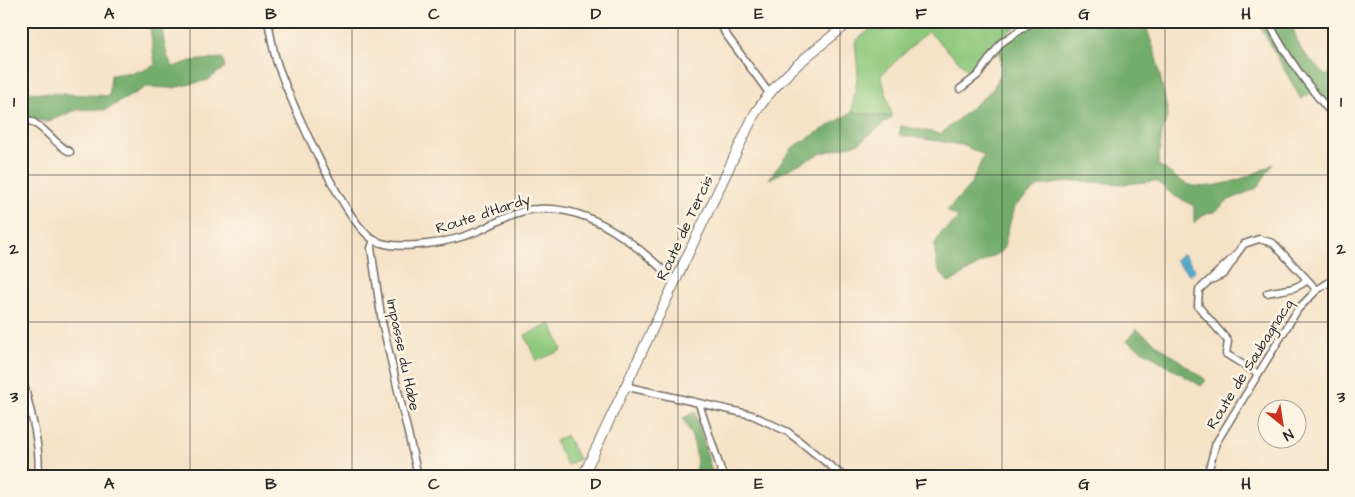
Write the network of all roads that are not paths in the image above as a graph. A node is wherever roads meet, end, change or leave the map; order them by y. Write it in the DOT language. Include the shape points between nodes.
graph roads {
  1 [pos="268,21"];
  2 [pos="719,21"];
  3 [pos="851,21"];
  4 [pos="1033,21"];
  5 [pos="1268,21"];
  6 [pos="960,89"];
  7 [pos="769,93"];
  8 [pos="1334,116"];
  9 [pos="21,118"];
  10 [pos="70,152"];
  11 [pos="374,240"];
  12 [pos="1334,279"];
  13 [pos="1307,280"];
  14 [pos="675,281"];
  15 [pos="1317,290"];
  16 [pos="1266,293"];
  17 [pos="21,373"];
  18 [pos="1258,374"];
  19 [pos="624,386"];
  20 [pos="699,404"];
  21 [pos="38,476"];
  22 [pos="418,476"];
  23 [pos="583,476"];
  24 [pos="723,476"];
  25 [pos="843,476"];
  26 [pos="1207,476"];
  1 -- 11 [label="street" via="277,64 324,170 359,226"];
  2 -- 7 [label="street"];
  3 -- 7 [label="main road, Route de Tercis" via="791,69"];
  4 -- 6 [label="street" via="1001,43 978,75"];
  5 -- 8 [label="street" via="1314,95"];
  7 -- 14 [label="main road, Route de Tercis" via="744,134"];
  9 -- 10 [label="street" via="42,127"];
  11 -- 14 [label="street, Route d'Hardy" via="404,245 442,242 536,208 553,209 598,221"];
  11 -- 22 [label="street, Impasse du Habe" via="371,248 382,322"];
  12 -- 15 [label="street, Route de Saubagnacq"];
  13 -- 15 [label="street"];
  13 -- 16 [label="street" via="1294,289"];
  13 -- 18 [label="street" via="1276,246 1267,240 1249,240 1220,277 1199,290 1198,306 1225,336 1226,354"];
  14 -- 19 [label="main road, Route de Tercis"];
  15 -- 18 [label="street, Route de Saubagnacq" via="1298,309"];
  17 -- 21 [label="street" via="33,426"];
  18 -- 26 [label="street, Route de Saubagnacq" via="1216,444"];
  19 -- 20 [label="street"];
  19 -- 23 [label="main road, Route de Tercis"];
  20 -- 24 [label="street"];
  20 -- 25 [label="street" via="752,415 788,432"];
}
